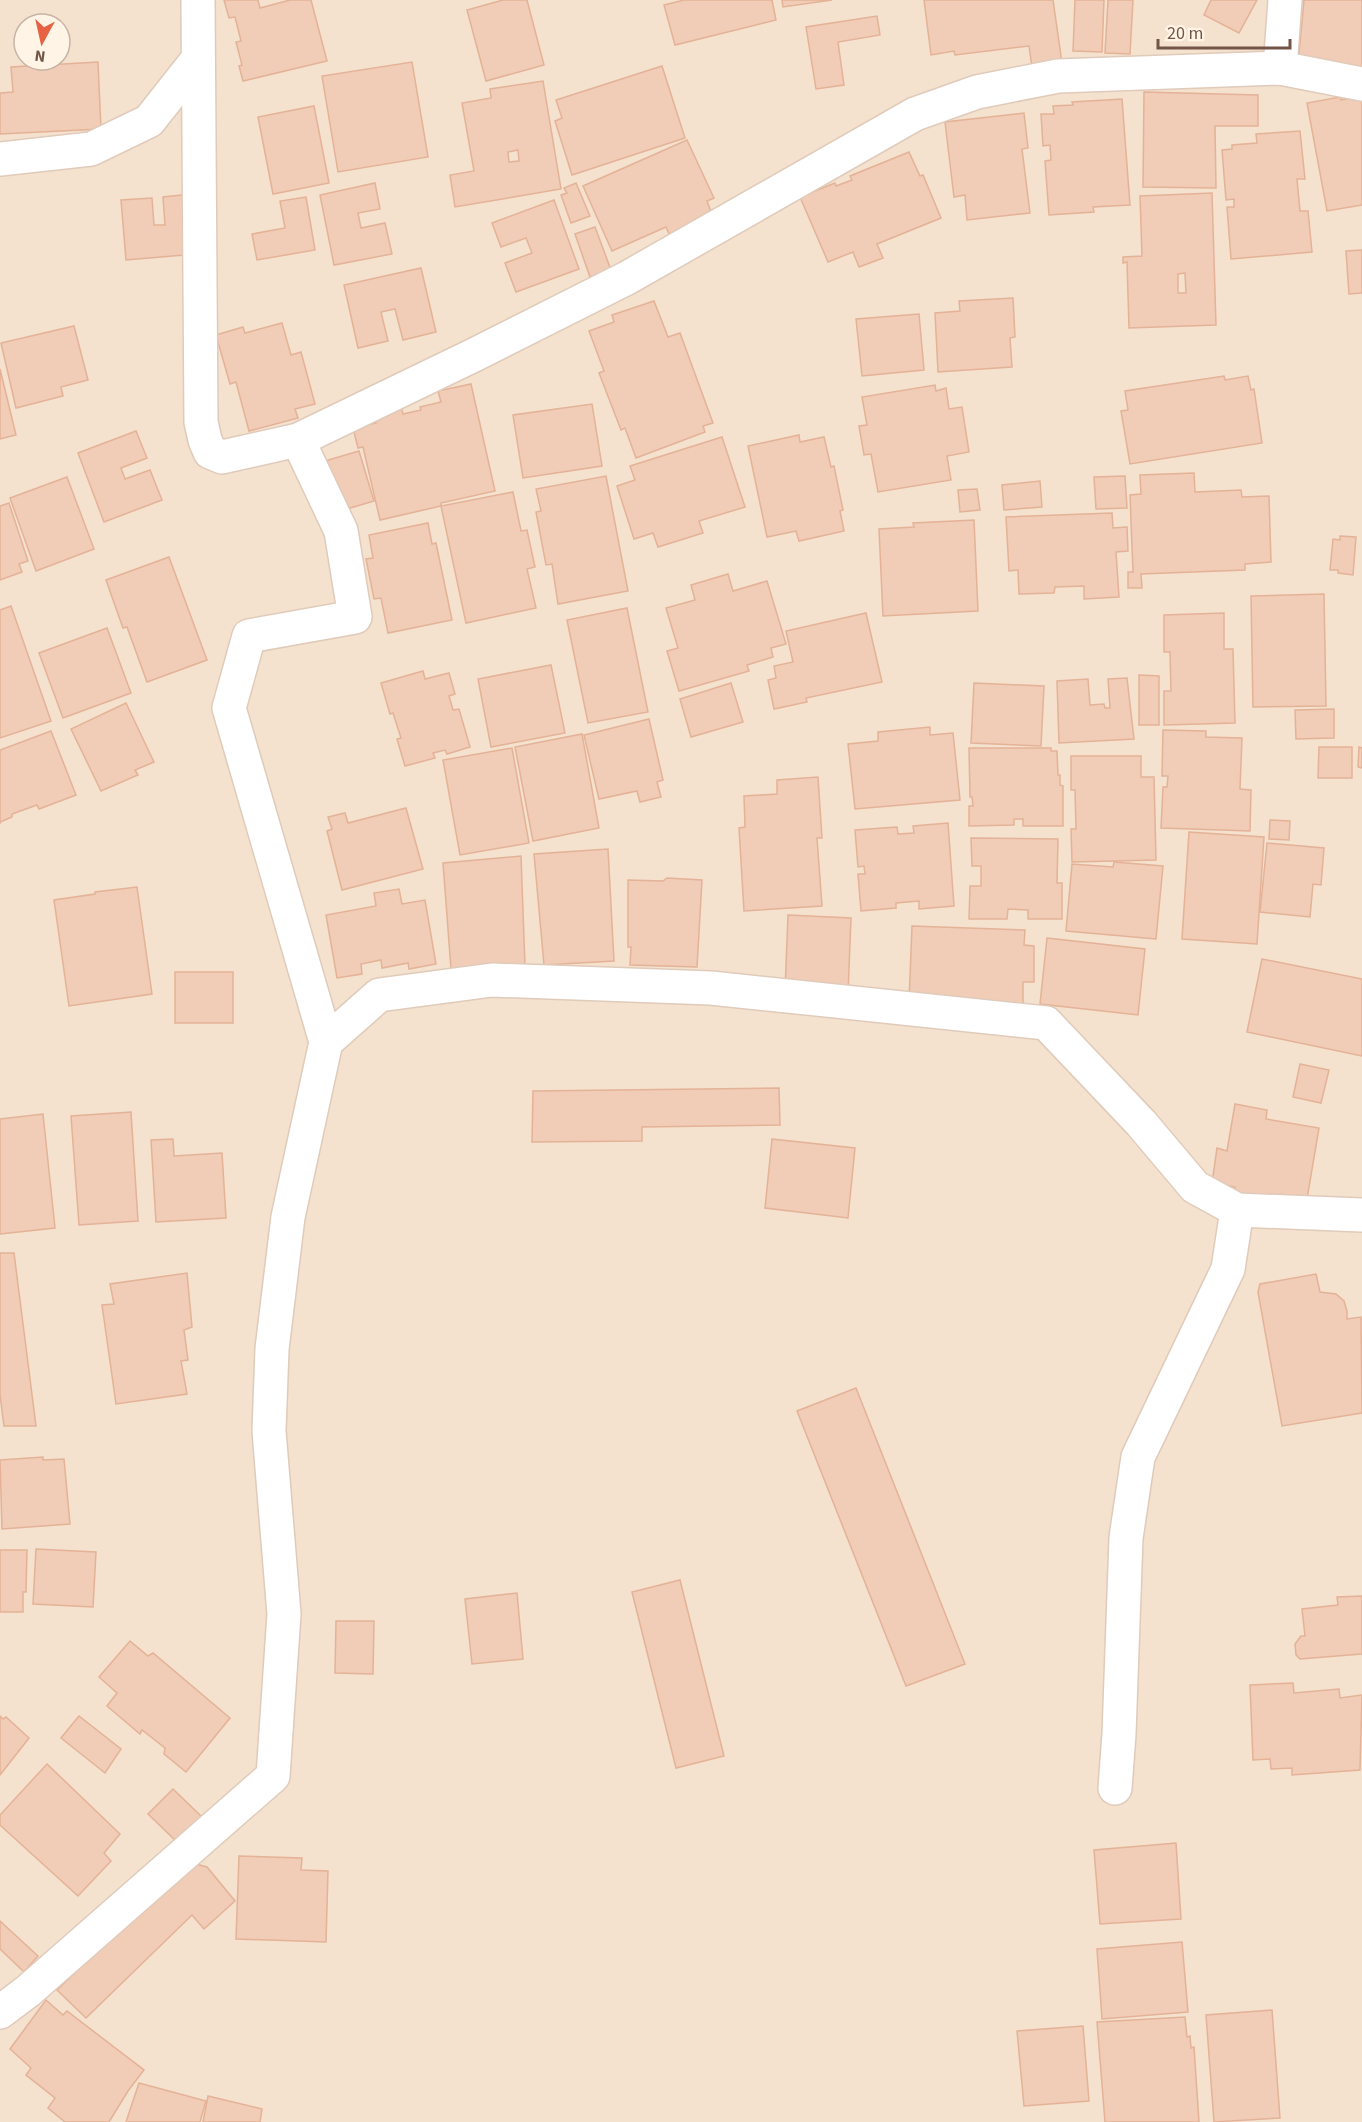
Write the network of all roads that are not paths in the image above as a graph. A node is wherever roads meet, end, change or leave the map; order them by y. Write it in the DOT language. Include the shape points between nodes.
graph roads {
  1 [pos="198,0"];
  2 [pos="1285,0"];
  3 [pos="198,60"];
  4 [pos="1280,68"];
  5 [pos="1362,84"];
  6 [pos="0,159"];
  7 [pos="298,440"];
  8 [pos="326,1042"];
  9 [pos="1237,1209"];
  10 [pos="1362,1215"];
  11 [pos="1115,1788"];
  12 [pos="0,2012"];
  1 -- 3 [label="street"];
  2 -- 4 [label="street"];
  3 -- 6 [label="street" via="149,120 91,149"];
  3 -- 7 [label="street" via="201,422 205,440 210,452 222,457"];
  4 -- 5 [label="street"];
  4 -- 7 [label="street" via="1058,76 977,92 915,114 627,278"];
  7 -- 8 [label="street" via="341,531 355,618 249,636 229,708"];
  8 -- 9 [label="street" via="379,995 492,980 711,988 1046,1023 1196,1187"];
  8 -- 12 [label="street" via="288,1217 272,1349 269,1431 284,1614 273,1776"];
  9 -- 10 [label="street"];
  9 -- 11 [label="street" via="1228,1269 1138,1457 1126,1538"];
}
